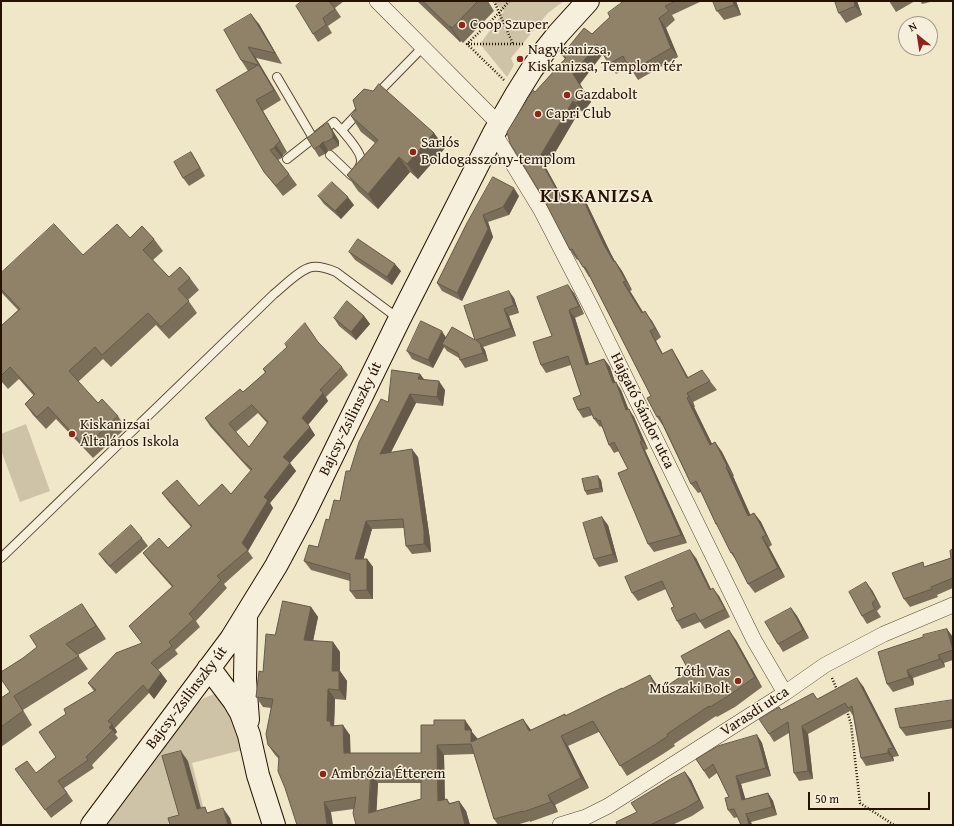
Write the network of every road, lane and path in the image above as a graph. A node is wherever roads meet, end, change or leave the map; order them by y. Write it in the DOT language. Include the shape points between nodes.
graph roads {
  1 [pos="377,1"];
  2 [pos="494,1"];
  3 [pos="509,1"];
  4 [pos="588,1"];
  5 [pos="499,13"];
  6 [pos="467,44"];
  7 [pos="513,44"];
  8 [pos="524,44"];
  9 [pos="423,47"];
  10 [pos="277,77"];
  11 [pos="516,93"];
  12 [pos="497,129"];
  13 [pos="342,130"];
  14 [pos="313,138"];
  15 [pos="330,155"];
  16 [pos="287,159"];
  17 [pos="399,320"];
  18 [pos="1,558"];
  19 [pos="953,605"];
  20 [pos="246,616"];
  21 [pos="825,665"];
  22 [pos="208,669"];
  23 [pos="785,693"];
  24 [pos="839,693"];
  25 [pos="846,707"];
  26 [pos="249,735"];
  27 [pos="586,821"];
  28 [pos="92,825"];
  29 [pos="274,825"];
  30 [pos="560,825"];
  31 [pos="894,825"];
  1 -- 9 [label="street, Hajgató Sándor utca"];
  2 -- 5 [label="path"];
  3 -- 5 [label="path"];
  4 -- 11 [label="street, Bajcsy-Zsilinszky út" via="546,49"];
  5 -- 6 [label="path"];
  5 -- 7 [label="path"];
  6 -- 7 [label="path"];
  6 -- 11 [label="path"];
  7 -- 8 [label="path"];
  9 -- 12 [label="street, Hajgató Sándor utca"];
  9 -- 13 [label="lane"];
  10 -- 14 [label="lane"];
  11 -- 12 [label="street, Bajcsy-Zsilinszky út"];
  12 -- 17 [label="street, Bajcsy-Zsilinszky út"];
  12 -- 23 [label="street, Hajgató Sándor utca" via="591,307 754,640"];
  13 -- 14 [label="lane" via="334,122"];
  13 -- 15 [label="lane" via="359,153 362,160 360,167 352,176"];
  14 -- 16 [label="lane"];
  17 -- 18 [label="lane" via="336,272 320,267 306,269 274,294"];
  17 -- 20 [label="street, Bajcsy-Zsilinszky út" via="305,512"];
  19 -- 21 [label="street, Varasdi utca" via="884,634"];
  20 -- 22 [label="street, Bajcsy-Zsilinszky út"];
  20 -- 26 [label="street" via="245,679"];
  21 -- 23 [label="street, Varasdi utca"];
  21 -- 24 [label="path"];
  22 -- 26 [label="street" via="242,713"];
  22 -- 28 [label="street, Bajcsy-Zsilinszky út"];
  23 -- 27 [label="street, Varasdi utca"];
  25 -- 31 [label="path" via="851,724 860,803"];
  26 -- 29 [label="street" via="258,775"];
  27 -- 30 [label="street, Varasdi utca"];
}
